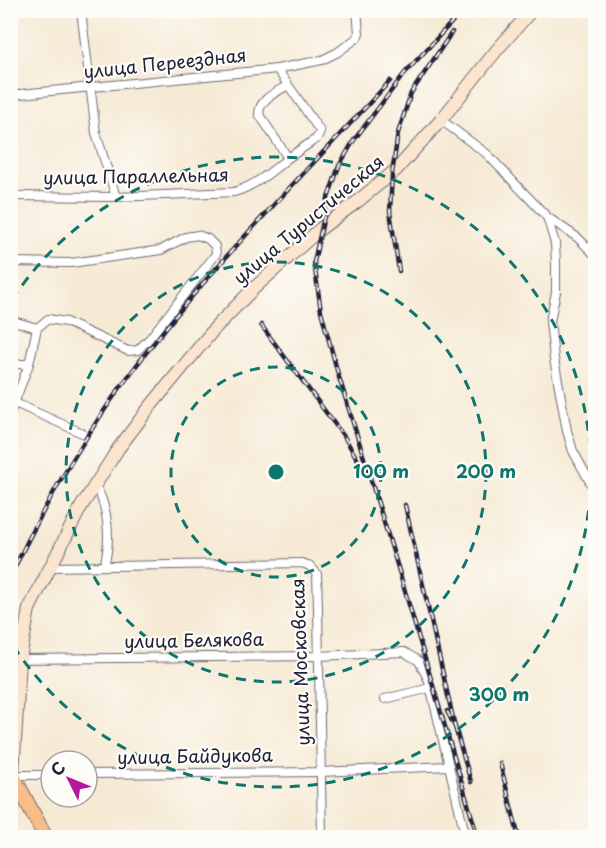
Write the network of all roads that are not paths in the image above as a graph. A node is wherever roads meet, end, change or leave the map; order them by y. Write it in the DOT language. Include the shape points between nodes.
graph roads {
  1 [pos="81,10"];
  2 [pos="357,10"];
  3 [pos="532,10"];
  4 [pos="277,69"];
  5 [pos="288,84"];
  6 [pos="89,88"];
  7 [pos="10,95"];
  8 [pos="441,120"];
  9 [pos="288,158"];
  10 [pos="10,196"];
  11 [pos="116,197"];
  12 [pos="547,217"];
  13 [pos="596,256"];
  14 [pos="10,262"];
  15 [pos="10,320"];
  16 [pos="37,328"];
  17 [pos="10,364"];
  18 [pos="29,364"];
  19 [pos="15,403"];
  20 [pos="10,414"];
  21 [pos="82,433"];
  22 [pos="95,485"];
  23 [pos="596,493"];
  24 [pos="104,566"];
  25 [pos="51,567"];
  26 [pos="319,656"];
  27 [pos="20,659"];
  28 [pos="430,688"];
  29 [pos="386,699"];
  30 [pos="448,766"];
  31 [pos="321,772"];
  32 [pos="12,773"];
  33 [pos="39,774"];
  34 [pos="99,774"];
  35 [pos="46,837"];
  36 [pos="322,837"];
  37 [pos="466,837"];
  1 -- 6 [label="street"];
  2 -- 4 [label="street, улица Переездная" via="357,38 322,60"];
  3 -- 8 [label="street, улица Туристическая"];
  4 -- 5 [label="street"];
  4 -- 6 [label="street, улица Переездная"];
  5 -- 9 [label="street" via="262,102 258,110"];
  5 -- 9 [label="street, улица Параллельная" via="320,131 316,139"];
  6 -- 7 [label="street, улица Переездная"];
  6 -- 11 [label="street" via="96,133"];
  8 -- 12 [label="street" via="487,154"];
  8 -- 22 [label="street, улица Туристическая" via="396,170 320,229 215,328 142,416"];
  9 -- 11 [label="street, улица Параллельная" via="246,189 234,192"];
  10 -- 11 [label="street, улица Параллельная"];
  12 -- 13 [label="street"];
  12 -- 23 [label="street" via="556,262 556,292 550,321 554,359 573,451"];
  14 -- 16 [label="street" via="71,263 161,250 198,235 215,246 216,254 138,350 128,351 66,322 48,320"];
  15 -- 16 [label="street"];
  16 -- 18 [label="street"];
  17 -- 18 [label="street"];
  18 -- 19 [label="street"];
  19 -- 20 [label="street"];
  19 -- 21 [label="street"];
  22 -- 24 [label="street" via="105,510 108,547"];
  22 -- 25 [label="street, улица Туристическая"];
  24 -- 25 [label="street, улица Московская"];
  24 -- 26 [label="street, улица Московская" via="254,562 310,566 316,574"];
  25 -- 27 [label="street, улица Туристическая" via="29,609"];
  26 -- 27 [label="street, улица Белякова"];
  26 -- 28 [label="street, улица Белякова" via="404,652 419,661"];
  26 -- 31 [label="street, улица Московская"];
  27 -- 32 [label="street, улица Туристическая"];
  28 -- 29 [label="street"];
  28 -- 30 [label="street"];
  30 -- 31 [label="street, улица Байдукова"];
  30 -- 37 [label="street"];
  31 -- 34 [label="street, улица Байдукова"];
  31 -- 36 [label="street, улица Московская"];
  32 -- 33 [label="street"];
  32 -- 35 [label="main road"];
}
